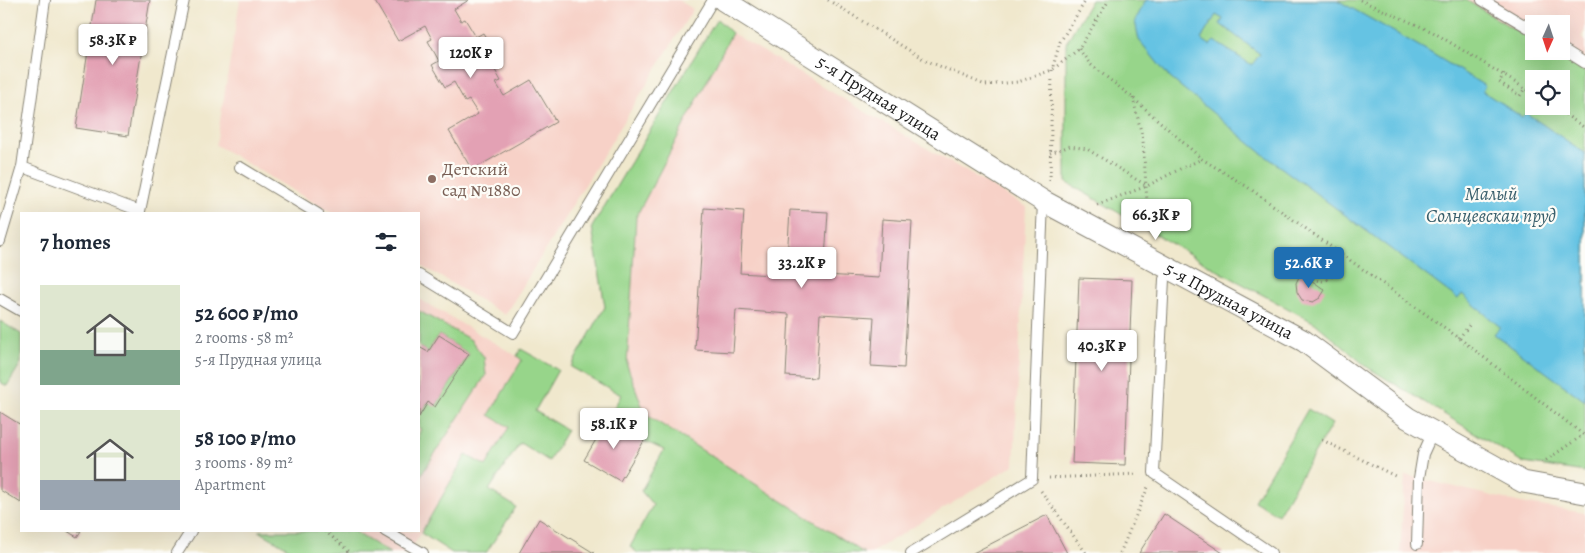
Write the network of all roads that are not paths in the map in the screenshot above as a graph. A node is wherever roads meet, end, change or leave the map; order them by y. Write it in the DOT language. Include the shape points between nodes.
graph roads {
  1 [pos="45,0"];
  2 [pos="184,0"];
  3 [pos="713,0"];
  4 [pos="723,0"];
  5 [pos="1482,0"];
  6 [pos="1525,26"];
  7 [pos="1570,53"];
  8 [pos="1585,62"];
  9 [pos="22,167"];
  10 [pos="240,167"];
  11 [pos="1046,202"];
  12 [pos="315,212"];
  13 [pos="0,241"];
  14 [pos="1172,270"];
  15 [pos="420,276"];
  16 [pos="0,300"];
  17 [pos="20,310"];
  18 [pos="1434,432"];
  19 [pos="1585,493"];
  20 [pos="190,532"];
  21 [pos="388,532"];
  22 [pos="1417,544"];
  23 [pos="178,553"];
  24 [pos="423,553"];
  25 [pos="912,553"];
  26 [pos="1271,553"];
  1 -- 9 [label="lane"];
  2 -- 9 [label="lane" via="140,211"];
  3 -- 15 [label="lane" via="512,333"];
  4 -- 11 [label="street, 5-я Прудная улица"];
  5 -- 6 [label="lane"];
  7 -- 8 [label="lane"];
  9 -- 13 [label="lane"];
  10 -- 12 [label="lane"];
  11 -- 14 [label="street, 5-я Прудная улица"];
  11 -- 25 [label="lane" via="1032,479"];
  14 -- 18 [label="street, 5-я Прудная улица" via="1304,341 1408,418"];
  14 -- 26 [label="lane" via="1164,279 1154,473"];
  16 -- 17 [label="lane"];
  18 -- 19 [label="street, 5-я Прудная улица" via="1523,482"];
  18 -- 22 [label="lane" via="1423,454 1419,478"];
  20 -- 23 [label="lane"];
  21 -- 24 [label="lane"];
}
